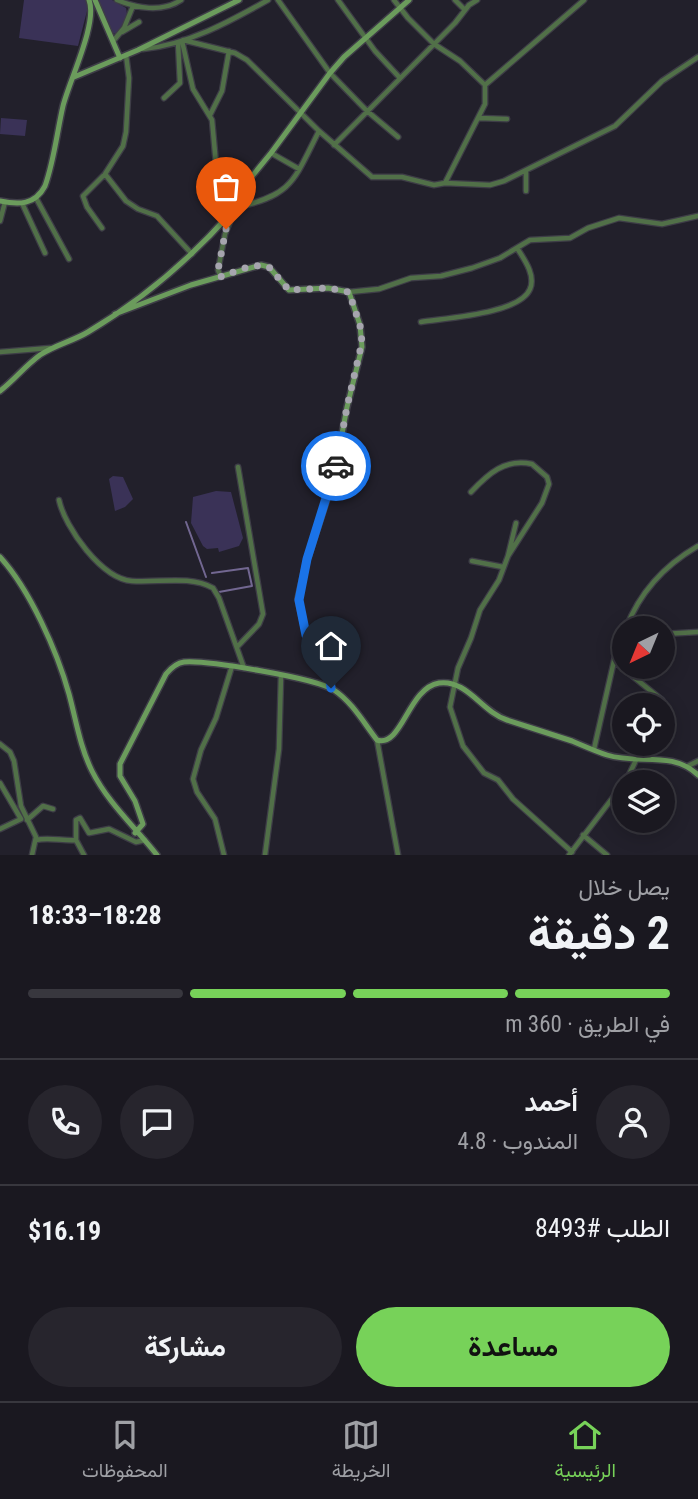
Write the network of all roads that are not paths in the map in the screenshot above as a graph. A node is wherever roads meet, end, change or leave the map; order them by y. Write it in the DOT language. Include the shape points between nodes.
graph roads {
  1 [pos="89,0"];
  2 [pos="95,0"];
  3 [pos="117,0"];
  4 [pos="181,0"];
  5 [pos="239,0"];
  6 [pos="268,0"];
  7 [pos="278,0"];
  8 [pos="338,0"];
  9 [pos="394,0"];
  10 [pos="409,0"];
  11 [pos="455,0"];
  12 [pos="477,0"];
  13 [pos="584,0"];
  14 [pos="133,6"];
  15 [pos="399,8"];
  16 [pos="465,10"];
  17 [pos="102,14"];
  18 [pos="90,16"];
  19 [pos="139,22"];
  20 [pos="121,32"];
  21 [pos="366,38"];
  22 [pos="114,40"];
  23 [pos="181,41"];
  24 [pos="434,44"];
  25 [pos="138,50"];
  26 [pos="229,51"];
  27 [pos="123,56"];
  28 [pos="698,57"];
  29 [pos="330,73"];
  30 [pos="74,77"];
  31 [pos="400,78"];
  32 [pos="485,85"];
  33 [pos="164,97"];
  34 [pos="367,111"];
  35 [pos="299,113"];
  36 [pos="210,115"];
  37 [pos="479,117"];
  38 [pos="507,118"];
  39 [pos="318,131"];
  40 [pos="398,137"];
  41 [pos="334,145"];
  42 [pos="271,153"];
  43 [pos="299,169"];
  44 [pos="526,170"];
  45 [pos="105,174"];
  46 [pos="445,183"];
  47 [pos="526,191"];
  48 [pos="235,197"];
  49 [pos="36,198"];
  50 [pos="2,202"];
  51 [pos="22,203"];
  52 [pos="235,208"];
  53 [pos="698,216"];
  54 [pos="0,221"];
  55 [pos="102,228"];
  56 [pos="517,248"];
  57 [pos="45,253"];
  58 [pos="192,254"];
  59 [pos="69,259"];
  60 [pos="220,277"];
  61 [pos="349,292"];
  62 [pos="115,314"];
  63 [pos="421,322"];
  64 [pos="51,348"];
  65 [pos="0,352"];
  66 [pos="2,390"];
  67 [pos="0,398"];
  68 [pos="238,467"];
  69 [pos="471,492"];
  70 [pos="59,500"];
  71 [pos="516,523"];
  72 [pos="698,546"];
  73 [pos="508,556"];
  74 [pos="0,557"];
  75 [pos="472,561"];
  76 [pos="503,567"];
  77 [pos="632,616"];
  78 [pos="698,632"];
  79 [pos="676,633"];
  80 [pos="237,647"];
  81 [pos="232,666"];
  82 [pos="244,668"];
  83 [pos="612,670"];
  84 [pos="281,676"];
  85 [pos="636,679"];
  86 [pos="453,684"];
  87 [pos="331,688"];
  88 [pos="653,693"];
  89 [pos="377,740"];
  90 [pos="0,744"];
  91 [pos="594,749"];
  92 [pos="637,758"];
  93 [pos="698,761"];
  94 [pos="688,766"];
  95 [pos="698,775"];
  96 [pos="0,783"];
  97 [pos="53,809"];
  98 [pos="24,819"];
  99 [pos="0,829"];
  100 [pos="136,832"];
  101 [pos="583,835"];
  102 [pos="36,840"];
  103 [pos="76,840"];
  104 [pos="144,840"];
  105 [pos="571,853"];
  106 [pos="32,855"];
  107 [pos="84,855"];
  108 [pos="155,855"];
  109 [pos="224,855"];
  110 [pos="265,855"];
  111 [pos="398,855"];
  112 [pos="607,855"];
  1 -- 18 [label="street"];
  2 -- 17 [label="street"];
  3 -- 14 [label="street"];
  4 -- 14 [label="street" via="160,8"];
  5 -- 25 [label="street"];
  6 -- 23 [label="street"];
  7 -- 29 [label="street"];
  8 -- 21 [label="street"];
  9 -- 15 [label="street"];
  10 -- 15 [label="street"];
  11 -- 16 [label="street"];
  12 -- 16 [label="street"];
  13 -- 32 [label="street"];
  14 -- 20 [label="street"];
  15 -- 21 [label="street"];
  15 -- 24 [label="street"];
  16 -- 24 [label="street"];
  17 -- 18 [label="street"];
  17 -- 22 [label="street"];
  18 -- 30 [label="street"];
  19 -- 20 [label="street"];
  20 -- 22 [label="street"];
  21 -- 29 [label="street"];
  21 -- 31 [label="street"];
  22 -- 27 [label="street"];
  23 -- 25 [label="street"];
  23 -- 26 [label="street"];
  23 -- 33 [label="street" via="180,83"];
  23 -- 36 [label="street" via="193,89"];
  24 -- 31 [label="street"];
  24 -- 32 [label="street"];
  25 -- 27 [label="street"];
  26 -- 35 [label="street" via="253,64"];
  26 -- 36 [label="street" via="222,91"];
  27 -- 30 [label="street"];
  27 -- 45 [label="street" via="129,78 124,140"];
  28 -- 44 [label="street" via="662,81 615,126"];
  29 -- 34 [label="street"];
  29 -- 35 [label="street"];
  30 -- 49 [label="street" via="46,183"];
  31 -- 34 [label="street"];
  32 -- 37 [label="street" via="486,101"];
  34 -- 40 [label="street"];
  34 -- 41 [label="street"];
  35 -- 39 [label="street"];
  35 -- 42 [label="street"];
  36 -- 48 [label="street" via="216,164"];
  37 -- 38 [label="street"];
  37 -- 46 [label="street"];
  39 -- 41 [label="street"];
  39 -- 43 [label="street"];
  41 -- 46 [label="street" via="372,177"];
  42 -- 43 [label="street"];
  42 -- 48 [label="street"];
  43 -- 52 [label="street" via="283,191"];
  44 -- 46 [label="street" via="497,184"];
  44 -- 47 [label="street"];
  45 -- 55 [label="street" via="83,196"];
  45 -- 58 [label="street" via="127,201 157,216"];
  48 -- 52 [label="street"];
  49 -- 51 [label="street"];
  49 -- 59 [label="street"];
  50 -- 51 [label="street"];
  50 -- 54 [label="street"];
  51 -- 57 [label="street"];
  52 -- 58 [label="street"];
  52 -- 60 [label="street" via="225,234"];
  53 -- 56 [label="street" via="662,224 619,218 570,238 533,239"];
  56 -- 61 [label="street" via="493,261 454,272"];
  56 -- 63 [label="street" via="531,278 530,289 522,298 484,314"];
  58 -- 62 [label="street"];
  60 -- 61 [label="street" via="265,265 289,290"];
  60 -- 62 [label="street"];
  61 -- 87 [label="street" via="362,347 334,477 307,559 299,600 306,635 329,668"];
  62 -- 64 [label="street"];
  64 -- 65 [label="street"];
  64 -- 66 [label="street"];
  66 -- 67 [label="street"];
  68 -- 80 [label="street" via="263,614"];
  69 -- 73 [label="street" via="493,470 512,464 532,464 547,477 547,494"];
  70 -- 80 [label="street" via="66,523 79,541 118,576 130,581 190,581 213,588"];
  71 -- 73 [label="street"];
  72 -- 77 [label="street" via="648,587"];
  73 -- 76 [label="street"];
  74 -- 100 [label="street" via="24,589 49,642 91,771"];
  75 -- 76 [label="street"];
  76 -- 86 [label="street" via="478,615"];
  78 -- 79 [label="street"];
  80 -- 82 [label="street"];
  81 -- 82 [label="street"];
  81 -- 100 [label="street" via="179,663 167,671 119,767 144,824"];
  81 -- 109 [label="street" via="193,779 215,819"];
  82 -- 84 [label="street"];
  83 -- 91 [label="street"];
  84 -- 87 [label="street"];
  84 -- 110 [label="street" via="279,749"];
  85 -- 88 [label="street"];
  86 -- 89 [label="street" via="429,687 415,700 393,737"];
  86 -- 91 [label="street" via="494,715"];
  86 -- 105 [label="street" via="450,712 467,752"];
  87 -- 89 [label="street"];
  89 -- 111 [label="street"];
  90 -- 98 [label="street" via="12,755"];
  91 -- 92 [label="street" via="608,756"];
  92 -- 94 [label="street"];
  92 -- 101 [label="street" via="627,779"];
  93 -- 94 [label="street"];
  94 -- 95 [label="street"];
  96 -- 98 [label="street"];
  97 -- 98 [label="street" via="41,806"];
  98 -- 99 [label="street"];
  98 -- 102 [label="street"];
  100 -- 104 [label="street"];
  101 -- 105 [label="street"];
  101 -- 112 [label="street"];
  102 -- 103 [label="street"];
  102 -- 106 [label="street"];
  103 -- 104 [label="street" via="79,818 89,833 109,829 132,841"];
  103 -- 107 [label="street"];
  104 -- 108 [label="street"];
}
